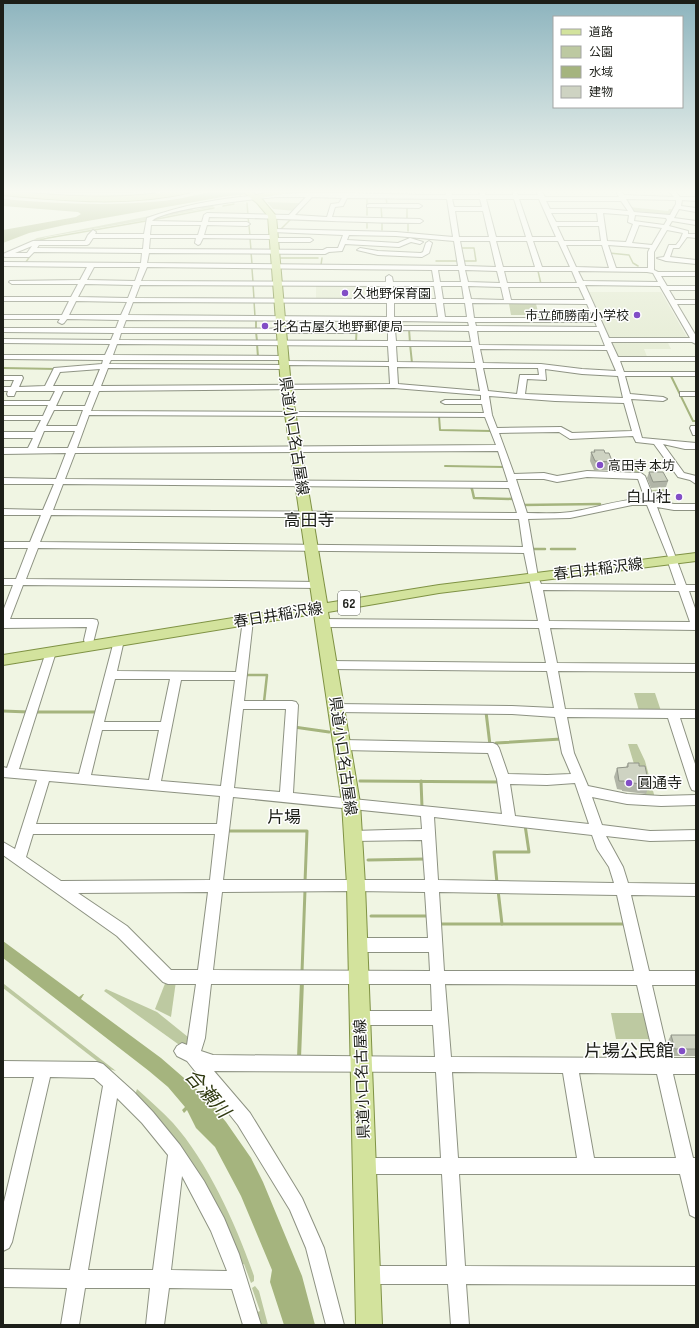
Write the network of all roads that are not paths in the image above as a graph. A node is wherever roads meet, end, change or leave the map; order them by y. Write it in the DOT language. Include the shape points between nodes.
graph roads {
  1 [pos="146,251"];
  2 [pos="31,252"];
  3 [pos="82,252"];
  4 [pos="196,252"];
  5 [pos="233,252"];
  6 [pos="275,252"];
  7 [pos="295,252"];
  8 [pos="325,252"];
  9 [pos="360,252"];
  10 [pos="425,252"];
  11 [pos="460,252"];
  12 [pos="497,252"];
  13 [pos="533,252"];
  14 [pos="567,252"];
  15 [pos="608,252"];
  16 [pos="653,252"];
  17 [pos="669,252"];
  18 [pos="386,253"];
  19 [pos="401,254"];
  20 [pos="4,256"];
  21 [pos="652,257"];
  22 [pos="666,259"];
  23 [pos="696,262"];
  24 [pos="3,264"];
  25 [pos="72,266"];
  26 [pos="91,266"];
  27 [pos="144,266"];
  28 [pos="191,267"];
  29 [pos="317,267"];
  30 [pos="21,268"];
  31 [pos="49,268"];
  32 [pos="388,268"];
  33 [pos="403,268"];
  34 [pos="435,268"];
  35 [pos="462,268"];
  36 [pos="501,268"];
  37 [pos="539,269"];
  38 [pos="575,269"];
  39 [pos="613,269"];
  40 [pos="654,272"];
  41 [pos="696,274"];
  42 [pos="41,282"];
  43 [pos="82,282"];
  44 [pos="138,283"];
  45 [pos="278,283"];
  46 [pos="389,284"];
  47 [pos="437,284"];
  48 [pos="465,284"];
  49 [pos="505,284"];
  50 [pos="582,284"];
  51 [pos="663,286"];
  52 [pos="696,288"];
  53 [pos="7,289"];
  54 [pos="74,299"];
  55 [pos="131,299"];
  56 [pos="278,300"];
  57 [pos="390,301"];
  58 [pos="439,301"];
  59 [pos="468,301"];
  60 [pos="508,301"];
  61 [pos="590,302"];
  62 [pos="672,302"];
  63 [pos="696,302"];
  64 [pos="3,317"];
  65 [pos="65,317"];
  66 [pos="124,317"];
  67 [pos="390,319"];
  68 [pos="442,320"];
  69 [pos="472,320"];
  70 [pos="598,320"];
  71 [pos="684,322"];
  72 [pos="696,322"];
  73 [pos="391,328"];
  74 [pos="473,329"];
  75 [pos="602,329"];
  76 [pos="3,330"];
  77 [pos="24,330"];
  78 [pos="59,330"];
  79 [pos="119,330"];
  80 [pos="356,331"];
  81 [pos="607,340"];
  82 [pos="3,341"];
  83 [pos="18,341"];
  84 [pos="282,341"];
  85 [pos="696,341"];
  86 [pos="114,342"];
  87 [pos="392,343"];
  88 [pos="477,345"];
  89 [pos="610,348"];
  90 [pos="6,357"];
  91 [pos="65,357"];
  92 [pos="108,357"];
  93 [pos="537,358"];
  94 [pos="615,359"];
  95 [pos="696,360"];
  96 [pos="393,364"];
  97 [pos="480,365"];
  98 [pos="105,366"];
  99 [pos="60,368"];
  100 [pos="620,374"];
  101 [pos="696,374"];
  102 [pos="3,378"];
  103 [pos="394,386"];
  104 [pos="286,387"];
  105 [pos="48,388"];
  106 [pos="60,388"];
  107 [pos="96,388"];
  108 [pos="3,389"];
  109 [pos="13,389"];
  110 [pos="444,390"];
  111 [pos="484,392"];
  112 [pos="682,394"];
  113 [pos="696,394"];
  114 [pos="521,396"];
  115 [pos="626,398"];
  116 [pos="663,399"];
  117 [pos="445,402"];
  118 [pos="486,402"];
  119 [pos="4,403"];
  120 [pos="52,406"];
  121 [pos="87,410"];
  122 [pos="291,414"];
  123 [pos="446,414"];
  124 [pos="488,415"];
  125 [pos="3,418"];
  126 [pos="46,418"];
  127 [pos="80,428"];
  128 [pos="494,431"];
  129 [pos="40,432"];
  130 [pos="637,433"];
  131 [pos="3,435"];
  132 [pos="21,435"];
  133 [pos="656,441"];
  134 [pos="696,446"];
  135 [pos="501,448"];
  136 [pos="296,450"];
  137 [pos="14,451"];
  138 [pos="31,451"];
  139 [pos="71,451"];
  140 [pos="3,452"];
  141 [pos="3,481"];
  142 [pos="59,481"];
  143 [pos="511,481"];
  144 [pos="696,481"];
  145 [pos="302,484"];
  146 [pos="652,502"];
  147 [pos="696,507"];
  148 [pos="3,512"];
  149 [pos="47,512"];
  150 [pos="307,515"];
  151 [pos="523,516"];
  152 [pos="3,545"];
  153 [pos="34,545"];
  154 [pos="312,548"];
  155 [pos="529,550"];
  156 [pos="696,552"];
  157 [pos="671,557"];
  158 [pos="696,557"];
  159 [pos="534,579"];
  160 [pos="3,582"];
  161 [pos="20,582"];
  162 [pos="318,585"];
  163 [pos="683,588"];
  164 [pos="696,588"];
  165 [pos="321,611"];
  166 [pos="248,620"];
  167 [pos="3,623"];
  168 [pos="544,625"];
  169 [pos="696,625"];
  170 [pos="89,640"];
  171 [pos="119,640"];
  172 [pos="51,652"];
  173 [pos="3,654"];
  174 [pos="3,660"];
  175 [pos="330,665"];
  176 [pos="552,667"];
  177 [pos="696,668"];
  178 [pos="110,675"];
  179 [pos="176,675"];
  180 [pos="241,676"];
  181 [pos="237,705"];
  182 [pos="336,708"];
  183 [pos="560,713"];
  184 [pos="673,714"];
  185 [pos="696,714"];
  186 [pos="97,726"];
  187 [pos="166,726"];
  188 [pos="343,745"];
  189 [pos="7,772"];
  190 [pos="44,776"];
  191 [pos="84,779"];
  192 [pos="503,779"];
  193 [pos="581,784"];
  194 [pos="154,785"];
  195 [pos="696,786"];
  196 [pos="227,792"];
  197 [pos="286,797"];
  198 [pos="696,800"];
  199 [pos="351,803"];
  200 [pos="427,812"];
  201 [pos="509,820"];
  202 [pos="28,829"];
  203 [pos="222,829"];
  204 [pos="598,830"];
  205 [pos="428,834"];
  206 [pos="696,835"];
  207 [pos="353,836"];
  208 [pos="3,848"];
  209 [pos="19,859"];
  210 [pos="356,885"];
  211 [pos="215,886"];
  212 [pos="431,886"];
  213 [pos="59,887"];
  214 [pos="623,890"];
  215 [pos="696,890"];
  216 [pos="358,945"];
  217 [pos="435,945"];
  218 [pos="204,977"];
  219 [pos="359,977"];
  220 [pos="437,978"];
  221 [pos="642,978"];
  222 [pos="696,978"];
  223 [pos="360,1018"];
  224 [pos="439,1018"];
  225 [pos="187,1054"];
  226 [pos="361,1064"];
  227 [pos="443,1065"];
  228 [pos="570,1065"];
  229 [pos="662,1066"];
  230 [pos="696,1066"];
  231 [pos="3,1070"];
  232 [pos="44,1070"];
  233 [pos="111,1084"];
  234 [pos="176,1155"];
  235 [pos="449,1165"];
  236 [pos="365,1166"];
  237 [pos="587,1166"];
  238 [pos="691,1166"];
  239 [pos="696,1209"];
  240 [pos="3,1242"];
  241 [pos="368,1275"];
  242 [pos="456,1275"];
  243 [pos="696,1276"];
  244 [pos="3,1278"];
  245 [pos="78,1278"];
  246 [pos="161,1279"];
  247 [pos="238,1280"];
  248 [pos="70,1325"];
  249 [pos="155,1325"];
  250 [pos="252,1325"];
  251 [pos="335,1325"];
  252 [pos="369,1325"];
  253 [pos="460,1325"];
  1 -- 27 [label="street"];
  2 -- 20 [label="street" via="29,255"];
  3 -- 25 [label="street"];
  4 -- 28 [label="street"];
  5 -- 28 [label="street"];
  6 -- 45 [label="main road, 県道小口名古屋線"];
  7 -- 29 [label="street"];
  8 -- 29 [label="street"];
  9 -- 18 [label="street" via="361,258 383,258"];
  10 -- 19 [label="street"];
  11 -- 35 [label="street"];
  12 -- 36 [label="street"];
  13 -- 37 [label="street"];
  14 -- 38 [label="street"];
  15 -- 39 [label="street"];
  16 -- 21 [label="street"];
  17 -- 22 [label="street"];
  18 -- 19 [label="street"];
  19 -- 33 [label="street"];
  21 -- 22 [label="street"];
  21 -- 40 [label="street"];
  22 -- 23 [label="street"];
  24 -- 25 [label="street"];
  24 -- 30 [label="street"];
  25 -- 26 [label="street"];
  25 -- 31 [label="street"];
  26 -- 27 [label="street"];
  26 -- 43 [label="street"];
  27 -- 28 [label="street"];
  27 -- 44 [label="street"];
  29 -- 32 [label="street"];
  30 -- 31 [label="street"];
  30 -- 53 [label="street"];
  31 -- 42 [label="street"];
  32 -- 33 [label="street"];
  32 -- 46 [label="street"];
  33 -- 34 [label="street"];
  34 -- 35 [label="street"];
  34 -- 47 [label="street"];
  35 -- 36 [label="street"];
  35 -- 48 [label="street"];
  36 -- 37 [label="street"];
  36 -- 49 [label="street"];
  37 -- 38 [label="street"];
  38 -- 39 [label="street"];
  38 -- 50 [label="street"];
  39 -- 40 [label="street"];
  40 -- 41 [label="street"];
  40 -- 51 [label="street"];
  42 -- 43 [label="street"];
  42 -- 53 [label="street"];
  43 -- 44 [label="street"];
  43 -- 54 [label="street"];
  44 -- 45 [label="street"];
  44 -- 55 [label="street"];
  45 -- 46 [label="street"];
  45 -- 56 [label="main road, 県道小口名古屋線"];
  46 -- 47 [label="street"];
  46 -- 57 [label="street"];
  47 -- 48 [label="street"];
  47 -- 58 [label="street"];
  48 -- 49 [label="street"];
  48 -- 59 [label="street"];
  49 -- 50 [label="street"];
  49 -- 60 [label="street"];
  50 -- 51 [label="street"];
  50 -- 61 [label="street"];
  51 -- 52 [label="street"];
  51 -- 62 [label="street"];
  53 -- 54 [label="street"];
  54 -- 55 [label="street"];
  54 -- 65 [label="street"];
  55 -- 56 [label="street"];
  55 -- 66 [label="street"];
  56 -- 57 [label="street"];
  56 -- 84 [label="main road, 県道小口名古屋線"];
  57 -- 58 [label="street"];
  57 -- 67 [label="street"];
  58 -- 59 [label="street"];
  58 -- 68 [label="street"];
  59 -- 60 [label="street"];
  59 -- 69 [label="street"];
  60 -- 61 [label="street"];
  61 -- 70 [label="street"];
  62 -- 63 [label="street"];
  62 -- 71 [label="street"];
  64 -- 65 [label="street"];
  65 -- 66 [label="street"];
  65 -- 78 [label="street"];
  66 -- 79 [label="street"];
  66 -- 84 [label="street"];
  67 -- 68 [label="street"];
  67 -- 73 [label="street"];
  67 -- 84 [label="street"];
  68 -- 69 [label="street"];
  69 -- 70 [label="street"];
  69 -- 74 [label="street"];
  70 -- 75 [label="street"];
  71 -- 72 [label="street"];
  71 -- 85 [label="street"];
  73 -- 74 [label="street"];
  73 -- 87 [label="street"];
  74 -- 75 [label="street"];
  74 -- 88 [label="street"];
  75 -- 81 [label="street"];
  76 -- 77 [label="street"];
  77 -- 78 [label="street"];
  77 -- 83 [label="street"];
  78 -- 79 [label="street"];
  79 -- 84 [label="street"];
  79 -- 86 [label="street"];
  80 -- 84 [label="street"];
  81 -- 85 [label="street"];
  81 -- 89 [label="street"];
  82 -- 83 [label="street"];
  83 -- 86 [label="street"];
  83 -- 90 [label="street"];
  84 -- 86 [label="street"];
  84 -- 87 [label="street"];
  84 -- 92 [label="street"];
  84 -- 96 [label="street"];
  84 -- 98 [label="street"];
  84 -- 104 [label="main road, 県道小口名古屋線"];
  86 -- 92 [label="street"];
  87 -- 88 [label="street"];
  87 -- 96 [label="street"];
  88 -- 93 [label="street"];
  88 -- 97 [label="street"];
  89 -- 93 [label="street"];
  89 -- 94 [label="street"];
  90 -- 91 [label="street"];
  91 -- 92 [label="street"];
  91 -- 99 [label="street"];
  92 -- 98 [label="street"];
  93 -- 97 [label="street"];
  93 -- 100 [label="street" via="566,370"];
  93 -- 114 [label="street" via="543,378 523,378"];
  94 -- 95 [label="street"];
  94 -- 100 [label="street"];
  96 -- 97 [label="street"];
  96 -- 103 [label="street"];
  97 -- 111 [label="street"];
  98 -- 105 [label="street" via="57,370"];
  98 -- 107 [label="street"];
  100 -- 101 [label="street"];
  100 -- 115 [label="street"];
  102 -- 109 [label="street" via="19,378"];
  103 -- 104 [label="street"];
  103 -- 110 [label="street"];
  104 -- 107 [label="street"];
  104 -- 122 [label="main road, 県道小口名古屋線"];
  105 -- 106 [label="street"];
  105 -- 109 [label="street"];
  106 -- 107 [label="street"];
  106 -- 120 [label="street"];
  107 -- 121 [label="street"];
  108 -- 109 [label="street"];
  109 -- 119 [label="street"];
  110 -- 111 [label="street"];
  110 -- 117 [label="street"];
  111 -- 114 [label="street"];
  111 -- 118 [label="street"];
  112 -- 113 [label="street"];
  114 -- 115 [label="street" via="582,400"];
  115 -- 116 [label="street"];
  115 -- 130 [label="street"];
  117 -- 118 [label="street"];
  117 -- 123 [label="street"];
  118 -- 124 [label="street"];
  119 -- 120 [label="street"];
  120 -- 121 [label="street"];
  120 -- 126 [label="street"];
  121 -- 122 [label="street"];
  121 -- 127 [label="street"];
  122 -- 123 [label="street"];
  122 -- 136 [label="main road, 県道小口名古屋線"];
  123 -- 124 [label="street"];
  124 -- 128 [label="street"];
  125 -- 126 [label="street"];
  126 -- 129 [label="street"];
  127 -- 129 [label="street"];
  127 -- 139 [label="street"];
  128 -- 130 [label="street" via="561,429 570,436"];
  128 -- 135 [label="street"];
  129 -- 132 [label="street"];
  129 -- 138 [label="street"];
  130 -- 133 [label="street" via="639,440"];
  131 -- 132 [label="street"];
  132 -- 137 [label="street"];
  133 -- 134 [label="street"];
  133 -- 144 [label="street" via="681,475"];
  135 -- 136 [label="street"];
  135 -- 143 [label="street"];
  136 -- 139 [label="street"];
  136 -- 145 [label="main road, 県道小口名古屋線"];
  137 -- 138 [label="street"];
  137 -- 140 [label="street"];
  138 -- 139 [label="street"];
  139 -- 142 [label="street"];
  141 -- 142 [label="street"];
  142 -- 145 [label="street"];
  142 -- 149 [label="street"];
  143 -- 145 [label="street"];
  143 -- 146 [label="street" via="544,476 557,479 595,474 641,476"];
  143 -- 151 [label="street"];
  145 -- 150 [label="main road, 県道小口名古屋線"];
  146 -- 147 [label="street" via="674,507"];
  146 -- 151 [label="street" via="603,506 570,515"];
  146 -- 157 [label="street"];
  148 -- 149 [label="street"];
  149 -- 150 [label="street"];
  149 -- 153 [label="street"];
  150 -- 151 [label="street"];
  150 -- 154 [label="main road, 県道小口名古屋線"];
  151 -- 155 [label="street"];
  152 -- 153 [label="street"];
  153 -- 154 [label="street"];
  153 -- 161 [label="street"];
  154 -- 155 [label="street"];
  154 -- 162 [label="main road, 県道小口名古屋線"];
  155 -- 159 [label="street"];
  156 -- 157 [label="main road, 春日井稲沢線 / 62"];
  157 -- 158 [label="main road, 春日井稲沢線 / 62"];
  157 -- 159 [label="main road, 春日井稲沢線 / 62"];
  157 -- 163 [label="street"];
  159 -- 163 [label="street"];
  159 -- 165 [label="main road, 春日井稲沢線 / 62"];
  159 -- 168 [label="street"];
  160 -- 161 [label="street"];
  161 -- 162 [label="street"];
  161 -- 167 [label="street"];
  162 -- 165 [label="main road, 県道小口名古屋線"];
  163 -- 164 [label="street"];
  163 -- 169 [label="street"];
  165 -- 166 [label="main road, 春日井稲沢線 / 62"];
  165 -- 168 [label="street"];
  165 -- 170 [label="main road, 春日井稲沢線 / 62"];
  165 -- 175 [label="main road, 県道小口名古屋線"];
  166 -- 171 [label="main road, 春日井稲沢線 / 62"];
  166 -- 180 [label="street"];
  167 -- 170 [label="street" via="93,623"];
  168 -- 169 [label="street"];
  168 -- 176 [label="street"];
  170 -- 173 [label="main road, 春日井稲沢線 / 62"];
  171 -- 172 [label="main road, 春日井稲沢線 / 62"];
  171 -- 178 [label="street"];
  172 -- 174 [label="main road, 春日井稲沢線 / 62"];
  172 -- 189 [label="street"];
  175 -- 176 [label="street"];
  175 -- 182 [label="main road, 県道小口名古屋線"];
  176 -- 177 [label="street"];
  176 -- 183 [label="street"];
  178 -- 179 [label="street"];
  178 -- 186 [label="street"];
  179 -- 180 [label="street"];
  179 -- 187 [label="street"];
  180 -- 181 [label="street"];
  181 -- 196 [label="street"];
  181 -- 197 [label="street" via="292,705"];
  182 -- 183 [label="street"];
  182 -- 188 [label="main road, 県道小口名古屋線"];
  183 -- 184 [label="street"];
  183 -- 193 [label="street" via="568,753"];
  184 -- 185 [label="street"];
  184 -- 195 [label="street"];
  186 -- 187 [label="street"];
  186 -- 191 [label="street"];
  187 -- 194 [label="street"];
  188 -- 192 [label="street" via="493,748"];
  188 -- 199 [label="main road, 県道小口名古屋線"];
  189 -- 190 [label="street"];
  190 -- 191 [label="street"];
  190 -- 202 [label="street"];
  191 -- 194 [label="street"];
  192 -- 193 [label="street"];
  192 -- 201 [label="street"];
  193 -- 198 [label="street" via="627,799"];
  193 -- 204 [label="street"];
  194 -- 196 [label="street"];
  196 -- 197 [label="street"];
  196 -- 203 [label="street"];
  197 -- 199 [label="street"];
  199 -- 200 [label="street"];
  199 -- 207 [label="main road, 県道小口名古屋線"];
  200 -- 201 [label="street"];
  200 -- 205 [label="street"];
  201 -- 204 [label="street"];
  202 -- 203 [label="street"];
  202 -- 209 [label="street"];
  203 -- 211 [label="street"];
  204 -- 206 [label="street" via="650,836"];
  204 -- 214 [label="street" via="602,845 616,867"];
  205 -- 207 [label="street"];
  205 -- 212 [label="street"];
  207 -- 210 [label="main road, 県道小口名古屋線"];
  208 -- 209 [label="street"];
  209 -- 213 [label="street"];
  210 -- 211 [label="street"];
  210 -- 212 [label="street"];
  210 -- 216 [label="main road, 県道小口名古屋線"];
  211 -- 213 [label="street"];
  211 -- 218 [label="street"];
  212 -- 214 [label="street" via="529,886"];
  212 -- 217 [label="street"];
  213 -- 218 [label="street" via="122,931 168,977"];
  214 -- 215 [label="street"];
  214 -- 221 [label="street"];
  216 -- 217 [label="street"];
  216 -- 219 [label="main road, 県道小口名古屋線"];
  217 -- 220 [label="street"];
  218 -- 219 [label="street"];
  218 -- 225 [label="street" via="197,1038"];
  219 -- 220 [label="street"];
  219 -- 223 [label="main road, 県道小口名古屋線"];
  220 -- 221 [label="street"];
  220 -- 224 [label="street"];
  221 -- 222 [label="street"];
  221 -- 229 [label="street"];
  223 -- 224 [label="street"];
  223 -- 226 [label="main road, 県道小口名古屋線"];
  224 -- 227 [label="street"];
  225 -- 226 [label="street" via="213,1063"];
  225 -- 251 [label="street" via="244,1120 296,1204 315,1248"];
  226 -- 227 [label="street"];
  226 -- 236 [label="main road, 県道小口名古屋線"];
  227 -- 228 [label="street"];
  227 -- 235 [label="street"];
  228 -- 229 [label="street"];
  228 -- 237 [label="street"];
  229 -- 230 [label="street"];
  229 -- 238 [label="street"];
  231 -- 232 [label="street"];
  232 -- 233 [label="street" via="97,1070"];
  232 -- 240 [label="street"];
  233 -- 234 [label="street" via="133,1102 161,1133"];
  233 -- 245 [label="street"];
  234 -- 246 [label="street"];
  234 -- 247 [label="street" via="208,1205 227,1244"];
  235 -- 236 [label="street"];
  235 -- 237 [label="street"];
  235 -- 242 [label="street"];
  236 -- 241 [label="main road, 県道小口名古屋線"];
  237 -- 238 [label="street"];
  238 -- 239 [label="street"];
  241 -- 242 [label="street"];
  241 -- 252 [label="main road, 県道小口名古屋線"];
  242 -- 243 [label="street"];
  242 -- 253 [label="street"];
  244 -- 245 [label="street"];
  245 -- 246 [label="street"];
  245 -- 248 [label="street"];
  246 -- 247 [label="street"];
  246 -- 249 [label="street"];
  247 -- 250 [label="street"];
}
